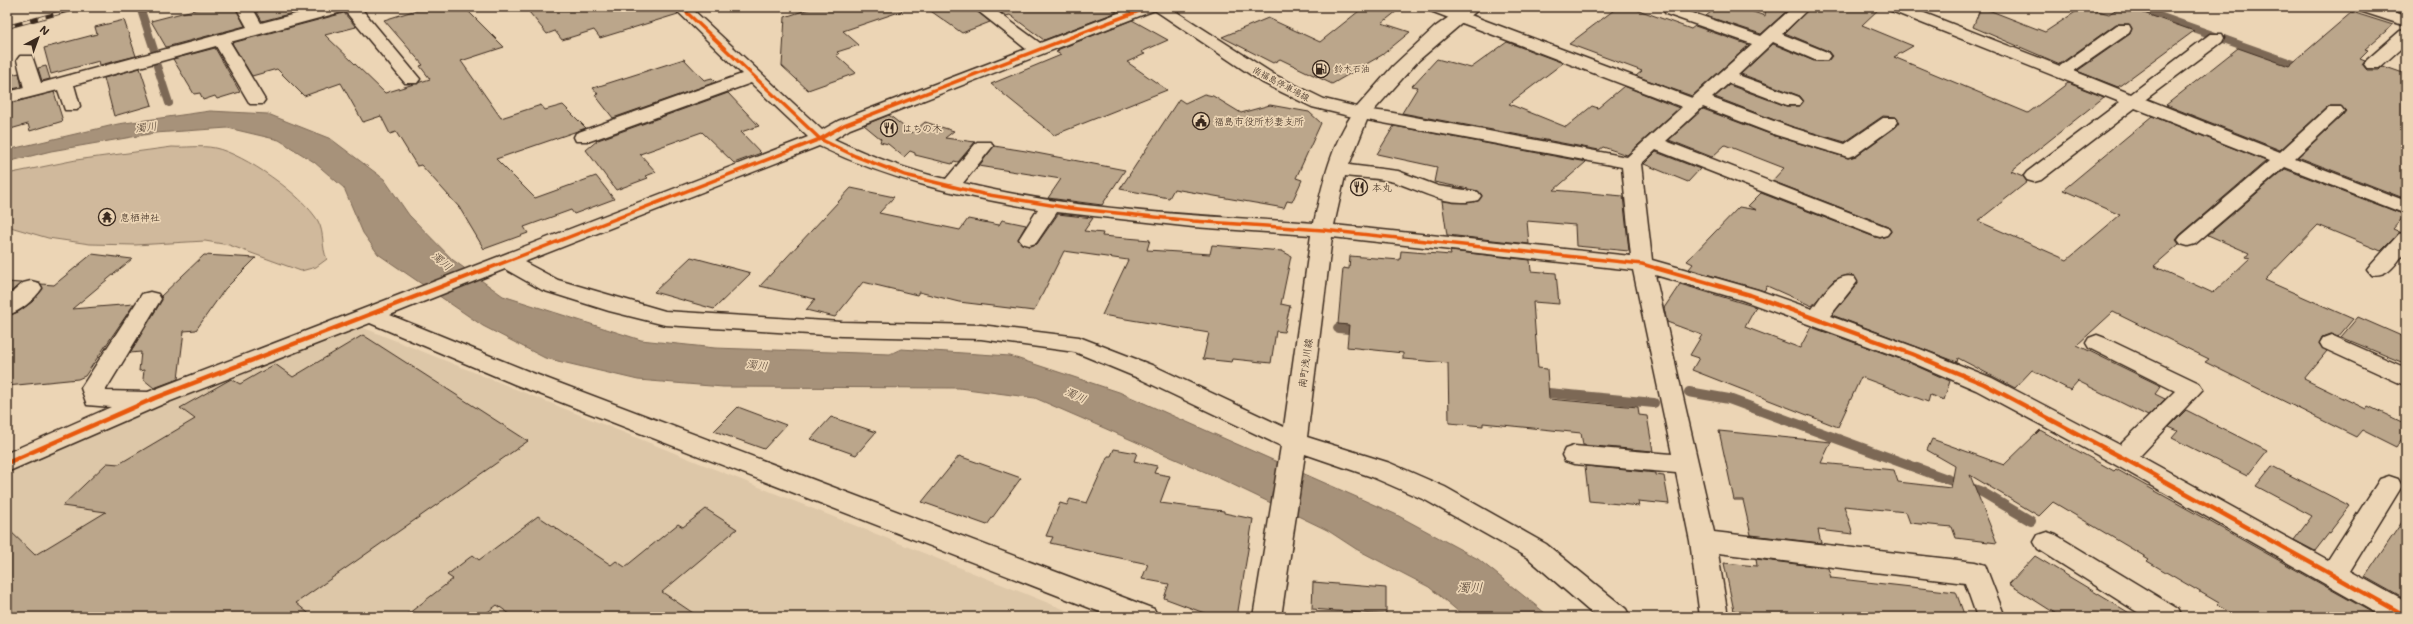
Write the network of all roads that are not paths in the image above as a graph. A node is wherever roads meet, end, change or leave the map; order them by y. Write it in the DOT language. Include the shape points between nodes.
graph roads {
  1 [pos="244,7"];
  2 [pos="340,7"];
  3 [pos="351,7"];
  4 [pos="681,7"];
  5 [pos="981,7"];
  6 [pos="1149,7"];
  7 [pos="1158,7"];
  8 [pos="1434,7"];
  9 [pos="1802,7"];
  10 [pos="1895,7"];
  11 [pos="2363,7"];
  12 [pos="1672,11"];
  13 [pos="1466,12"];
  14 [pos="2406,21"];
  15 [pos="2123,29"];
  16 [pos="257,31"];
  17 [pos="2406,35"];
  18 [pos="2216,38"];
  19 [pos="1767,39"];
  20 [pos="221,41"];
  21 [pos="1039,50"];
  22 [pos="1821,56"];
  23 [pos="26,60"];
  24 [pos="2373,64"];
  25 [pos="2062,72"];
  26 [pos="754,76"];
  27 [pos="1726,76"];
  28 [pos="411,79"];
  29 [pos="65,83"];
  30 [pos="34,91"];
  31 [pos="7,98"];
  32 [pos="256,100"];
  33 [pos="1793,101"];
  34 [pos="2133,101"];
  35 [pos="1697,102"];
  36 [pos="71,106"];
  37 [pos="2335,111"];
  38 [pos="1361,114"];
  39 [pos="1889,122"];
  40 [pos="583,137"];
  41 [pos="820,139"];
  42 [pos="1654,143"];
  43 [pos="984,146"];
  44 [pos="2283,160"];
  45 [pos="1632,163"];
  46 [pos="1338,170"];
  47 [pos="2034,176"];
  48 [pos="950,186"];
  49 [pos="1471,196"];
  50 [pos="1051,205"];
  51 [pos="2406,208"];
  52 [pos="1323,230"];
  53 [pos="1880,230"];
  54 [pos="2406,238"];
  55 [pos="1029,239"];
  56 [pos="2188,240"];
  57 [pos="1642,264"];
  58 [pos="496,266"];
  59 [pos="2378,270"];
  60 [pos="1846,282"];
  61 [pos="31,288"];
  62 [pos="150,299"];
  63 [pos="7,308"];
  64 [pos="371,315"];
  65 [pos="1815,320"];
  66 [pos="2097,343"];
  67 [pos="2330,343"];
  68 [pos="2406,378"];
  69 [pos="155,398"];
  70 [pos="1293,447"];
  71 [pos="1574,456"];
  72 [pos="2123,458"];
  73 [pos="7,463"];
  74 [pos="1686,465"];
  75 [pos="2389,486"];
  76 [pos="1703,541"];
  77 [pos="2047,542"];
  78 [pos="2333,575"];
  79 [pos="2406,616"];
  80 [pos="1144,617"];
  81 [pos="1267,617"];
  82 [pos="1616,617"];
  83 [pos="1714,617"];
  84 [pos="1991,617"];
  85 [pos="2168,617"];
  1 -- 16 [label="street"];
  2 -- 16 [label="street"];
  3 -- 28 [label="street"];
  4 -- 26 [label="street"];
  5 -- 21 [label="street"];
  6 -- 21 [label="street"];
  7 -- 38 [label="street, 南福島停車場線" via="1276,82 1318,103"];
  8 -- 13 [label="street"];
  9 -- 19 [label="street"];
  10 -- 25 [label="street"];
  11 -- 14 [label="street"];
  12 -- 19 [label="street"];
  13 -- 35 [label="street"];
  13 -- 38 [label="street" via="1396,71"];
  15 -- 25 [label="street"];
  16 -- 20 [label="street"];
  17 -- 24 [label="street"];
  18 -- 34 [label="street"];
  19 -- 22 [label="street"];
  19 -- 27 [label="street"];
  20 -- 29 [label="street"];
  20 -- 32 [label="street"];
  21 -- 41 [label="street" via="844,125"];
  23 -- 30 [label="street"];
  25 -- 34 [label="street"];
  26 -- 40 [label="street"];
  26 -- 41 [label="street"];
  27 -- 33 [label="street"];
  27 -- 35 [label="street"];
  29 -- 30 [label="street"];
  29 -- 36 [label="street"];
  30 -- 31 [label="street"];
  34 -- 44 [label="street"];
  34 -- 47 [label="street"];
  35 -- 39 [label="street" via="1848,151"];
  35 -- 42 [label="street"];
  37 -- 44 [label="street"];
  38 -- 45 [label="street, 南福島停車場線"];
  38 -- 46 [label="street, 南町浅川線" via="1348,137"];
  41 -- 48 [label="street" via="855,156 905,175"];
  41 -- 58 [label="street"];
  42 -- 45 [label="street"];
  42 -- 53 [label="street"];
  43 -- 48 [label="street"];
  44 -- 51 [label="street"];
  44 -- 56 [label="street"];
  45 -- 57 [label="street"];
  46 -- 49 [label="street" via="1398,177 1434,192"];
  46 -- 52 [label="street, 南町浅川線"];
  48 -- 50 [label="street"];
  50 -- 52 [label="street" via="1193,221"];
  50 -- 55 [label="street"];
  52 -- 57 [label="street"];
  52 -- 70 [label="street, 南町浅川線"];
  54 -- 59 [label="street"];
  57 -- 65 [label="street" via="1743,293"];
  57 -- 74 [label="street"];
  58 -- 64 [label="street"];
  58 -- 70 [label="street" via="617,306 666,318 842,329 981,332 1079,345 1146,372"];
  60 -- 65 [label="street"];
  61 -- 63 [label="street"];
  62 -- 69 [label="street" via="93,388 96,399"];
  64 -- 69 [label="street"];
  64 -- 80 [label="street" via="522,378"];
  65 -- 72 [label="street" via="1912,354 1984,384"];
  66 -- 72 [label="street" via="2191,389"];
  67 -- 68 [label="street"];
  69 -- 73 [label="street"];
  70 -- 81 [label="street, 南町浅川線"];
  70 -- 82 [label="street" via="1381,470 1436,494 1536,551"];
  71 -- 74 [label="street"];
  72 -- 78 [label="street"];
  74 -- 76 [label="street"];
  75 -- 78 [label="street"];
  76 -- 83 [label="street"];
  76 -- 84 [label="street" via="1975,573"];
  77 -- 85 [label="street"];
  78 -- 79 [label="street"];
}
